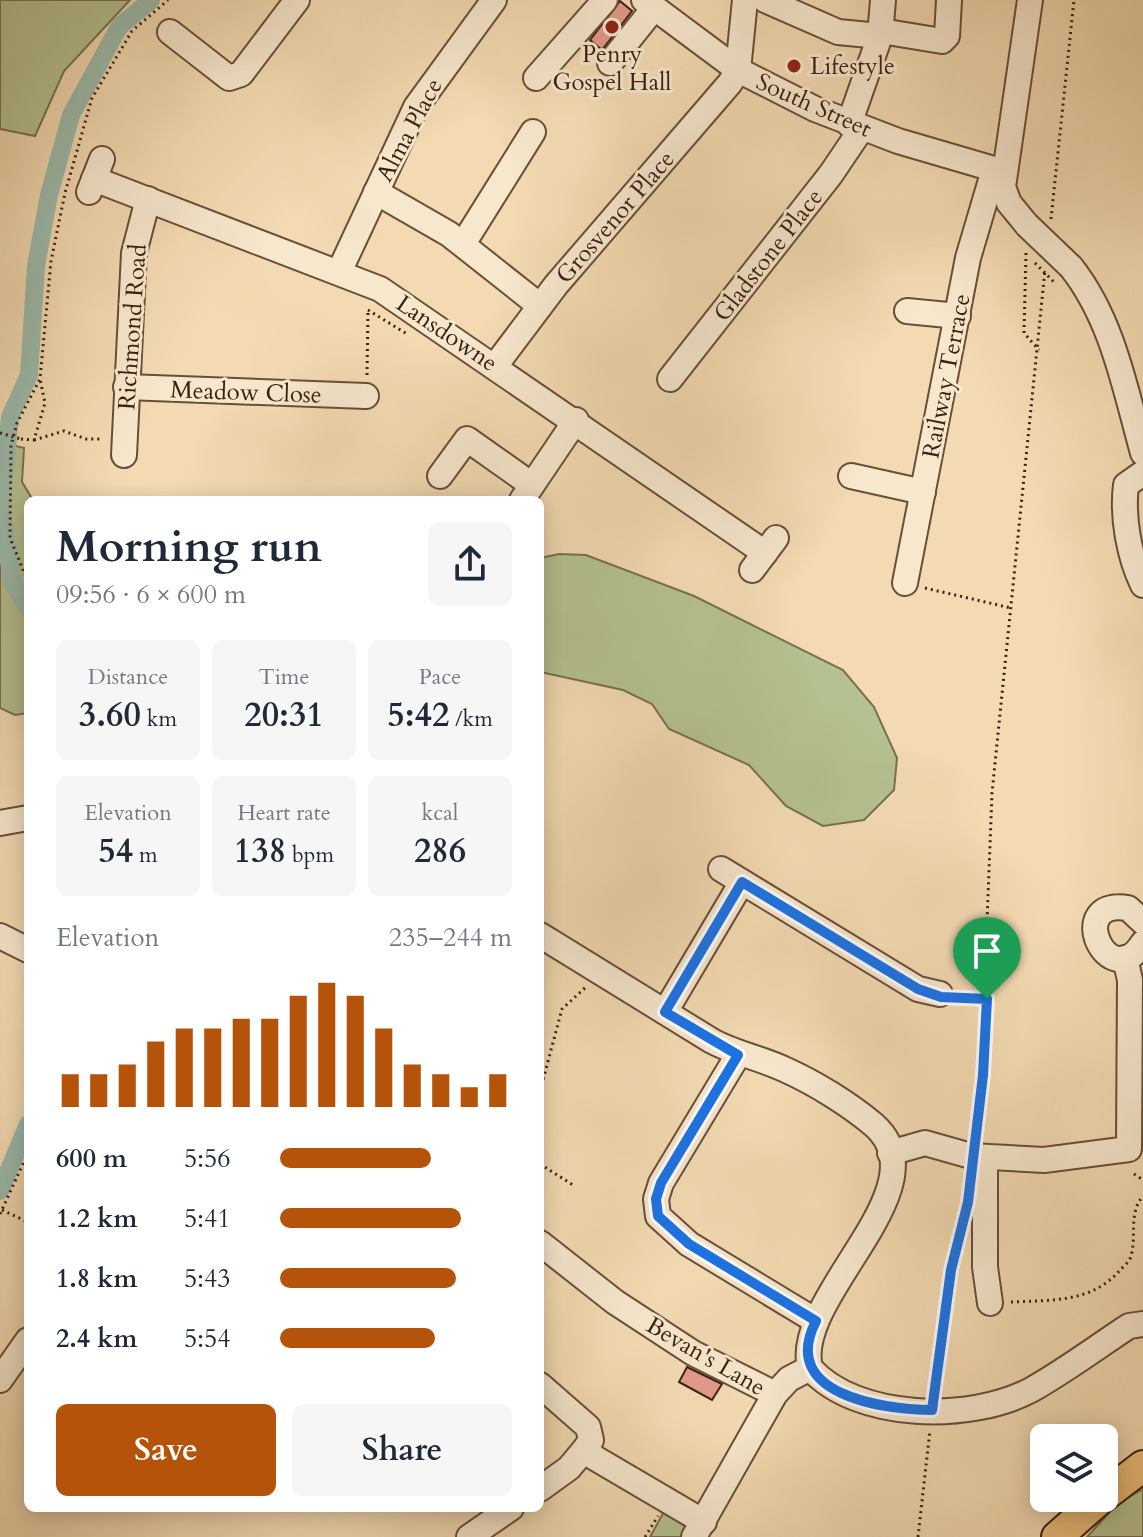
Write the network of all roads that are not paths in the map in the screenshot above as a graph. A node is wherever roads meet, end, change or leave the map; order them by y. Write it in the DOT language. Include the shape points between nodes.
graph roads {
  1 [pos="297,0"];
  2 [pos="494,0"];
  3 [pos="605,0"];
  4 [pos="745,0"];
  5 [pos="765,0"];
  6 [pos="883,0"];
  7 [pos="949,0"];
  8 [pos="1030,0"];
  9 [pos="649,4"];
  10 [pos="807,9"];
  11 [pos="170,32"];
  12 [pos="881,34"];
  13 [pos="610,63"];
  14 [pos="738,70"];
  15 [pos="536,78"];
  16 [pos="856,126"];
  17 [pos="533,132"];
  18 [pos="999,171"];
  19 [pos="95,177"];
  20 [pos="376,192"];
  21 [pos="148,199"];
  22 [pos="463,244"];
  23 [pos="340,270"];
  24 [pos="540,306"];
  25 [pos="907,311"];
  26 [pos="958,316"];
  27 [pos="495,366"];
  28 [pos="670,379"];
  29 [pos="126,387"];
  30 [pos="366,396"];
  31 [pos="576,420"];
  32 [pos="124,447"];
  33 [pos="1143,453"];
  34 [pos="1143,473"];
  35 [pos="440,476"];
  36 [pos="851,476"];
  37 [pos="923,492"];
  38 [pos="527,493"];
  39 [pos="764,553"];
  40 [pos="905,583"];
  41 [pos="1143,585"];
  42 [pos="24,819"];
  43 [pos="0,823"];
  44 [pos="721,869"];
  45 [pos="742,882"];
  46 [pos="1143,922"];
  47 [pos="0,936"];
  48 [pos="544,937"];
  49 [pos="24,948"];
  50 [pos="1134,950"];
  51 [pos="940,994"];
  52 [pos="665,1012"];
  53 [pos="738,1055"];
  54 [pos="890,1153"];
  55 [pos="978,1157"];
  56 [pos="544,1246"];
  57 [pos="990,1303"];
  58 [pos="816,1321"];
  59 [pos="1143,1324"];
  60 [pos="24,1346"];
  61 [pos="810,1368"];
  62 [pos="0,1380"];
  63 [pos="544,1388"];
  64 [pos="775,1394"];
  65 [pos="585,1449"];
  66 [pos="1143,1466"];
  67 [pos="1118,1485"];
  68 [pos="544,1486"];
  69 [pos="505,1512"];
  70 [pos="1085,1512"];
  71 [pos="699,1530"];
  72 [pos="469,1537"];
  73 [pos="1057,1537"];
  1 -- 11 [label="street" via="241,74 229,78"];
  2 -- 20 [label="street, Alma Place" via="416,107"];
  3 -- 15 [label="street"];
  4 -- 14 [label="street"];
  5 -- 10 [label="street"];
  6 -- 12 [label="street, Gladstone Place"];
  7 -- 12 [label="street" via="947,36 942,41"];
  8 -- 18 [label="street, Railway Terrace"];
  9 -- 13 [label="street"];
  9 -- 14 [label="street, South Street"];
  10 -- 12 [label="street" via="846,34"];
  12 -- 16 [label="street, Gladstone Place"];
  14 -- 16 [label="street, South Street"];
  14 -- 24 [label="street, Grosvenor Place"];
  16 -- 18 [label="street, South Street"];
  16 -- 28 [label="street, Gladstone Place" via="831,174"];
  17 -- 22 [label="street"];
  18 -- 26 [label="street, Railway Terrace" via="968,258"];
  18 -- 33 [label="street, bridge" via="1009,203 1038,229 1063,275 1091,292"];
  19 -- 21 [label="street, Lansdowne"];
  20 -- 22 [label="street"];
  20 -- 23 [label="street, Alma Place"];
  21 -- 23 [label="street, Lansdowne"];
  21 -- 29 [label="street, Richmond Road" via="134,253"];
  22 -- 24 [label="street"];
  23 -- 27 [label="street, Lansdowne" via="403,302"];
  24 -- 27 [label="street, Grosvenor Place"];
  25 -- 26 [label="street"];
  26 -- 37 [label="street, Railway Terrace"];
  27 -- 31 [label="street, Lansdowne"];
  29 -- 30 [label="street, Meadow Close"];
  29 -- 32 [label="street, Richmond Road"];
  31 -- 38 [label="street"];
  31 -- 39 [label="street, Lansdowne"];
  34 -- 41 [label="street" via="1126,485 1123,506"];
  35 -- 38 [label="street" via="467,439"];
  36 -- 37 [label="street"];
  37 -- 40 [label="street, Railway Terrace"];
  42 -- 43 [label="street"];
  44 -- 45 [label="street"];
  45 -- 51 [label="street" via="918,989"];
  45 -- 52 [label="street"];
  46 -- 50 [label="street" via="1136,912 1120,907 1104,912 1095,927 1097,943 1108,955"];
  47 -- 49 [label="street"];
  48 -- 52 [label="street"];
  50 -- 55 [label="street" via="1129,1149 1052,1160"];
  52 -- 53 [label="street"];
  53 -- 54 [label="street" via="785,1069 861,1115 880,1131"];
  53 -- 58 [label="street" via="661,1183 658,1216 689,1244"];
  54 -- 55 [label="street" via="925,1143"];
  54 -- 58 [label="street" via="883,1205"];
  55 -- 57 [label="street"];
  56 -- 64 [label="street, Bevan's Lane" via="680,1345"];
  58 -- 61 [label="street" via="808,1340"];
  59 -- 61 [label="street" via="1129,1326 1029,1391 982,1406 898,1410 835,1389"];
  60 -- 62 [label="street"];
  61 -- 64 [label="street, Bevan's Lane"];
  63 -- 65 [label="street" via="588,1427 591,1440"];
  64 -- 71 [label="street"];
  65 -- 68 [label="street"];
  65 -- 71 [label="street"];
  66 -- 67 [label="main road"];
  69 -- 72 [label="street"];
  70 -- 73 [label="main road"];
}
